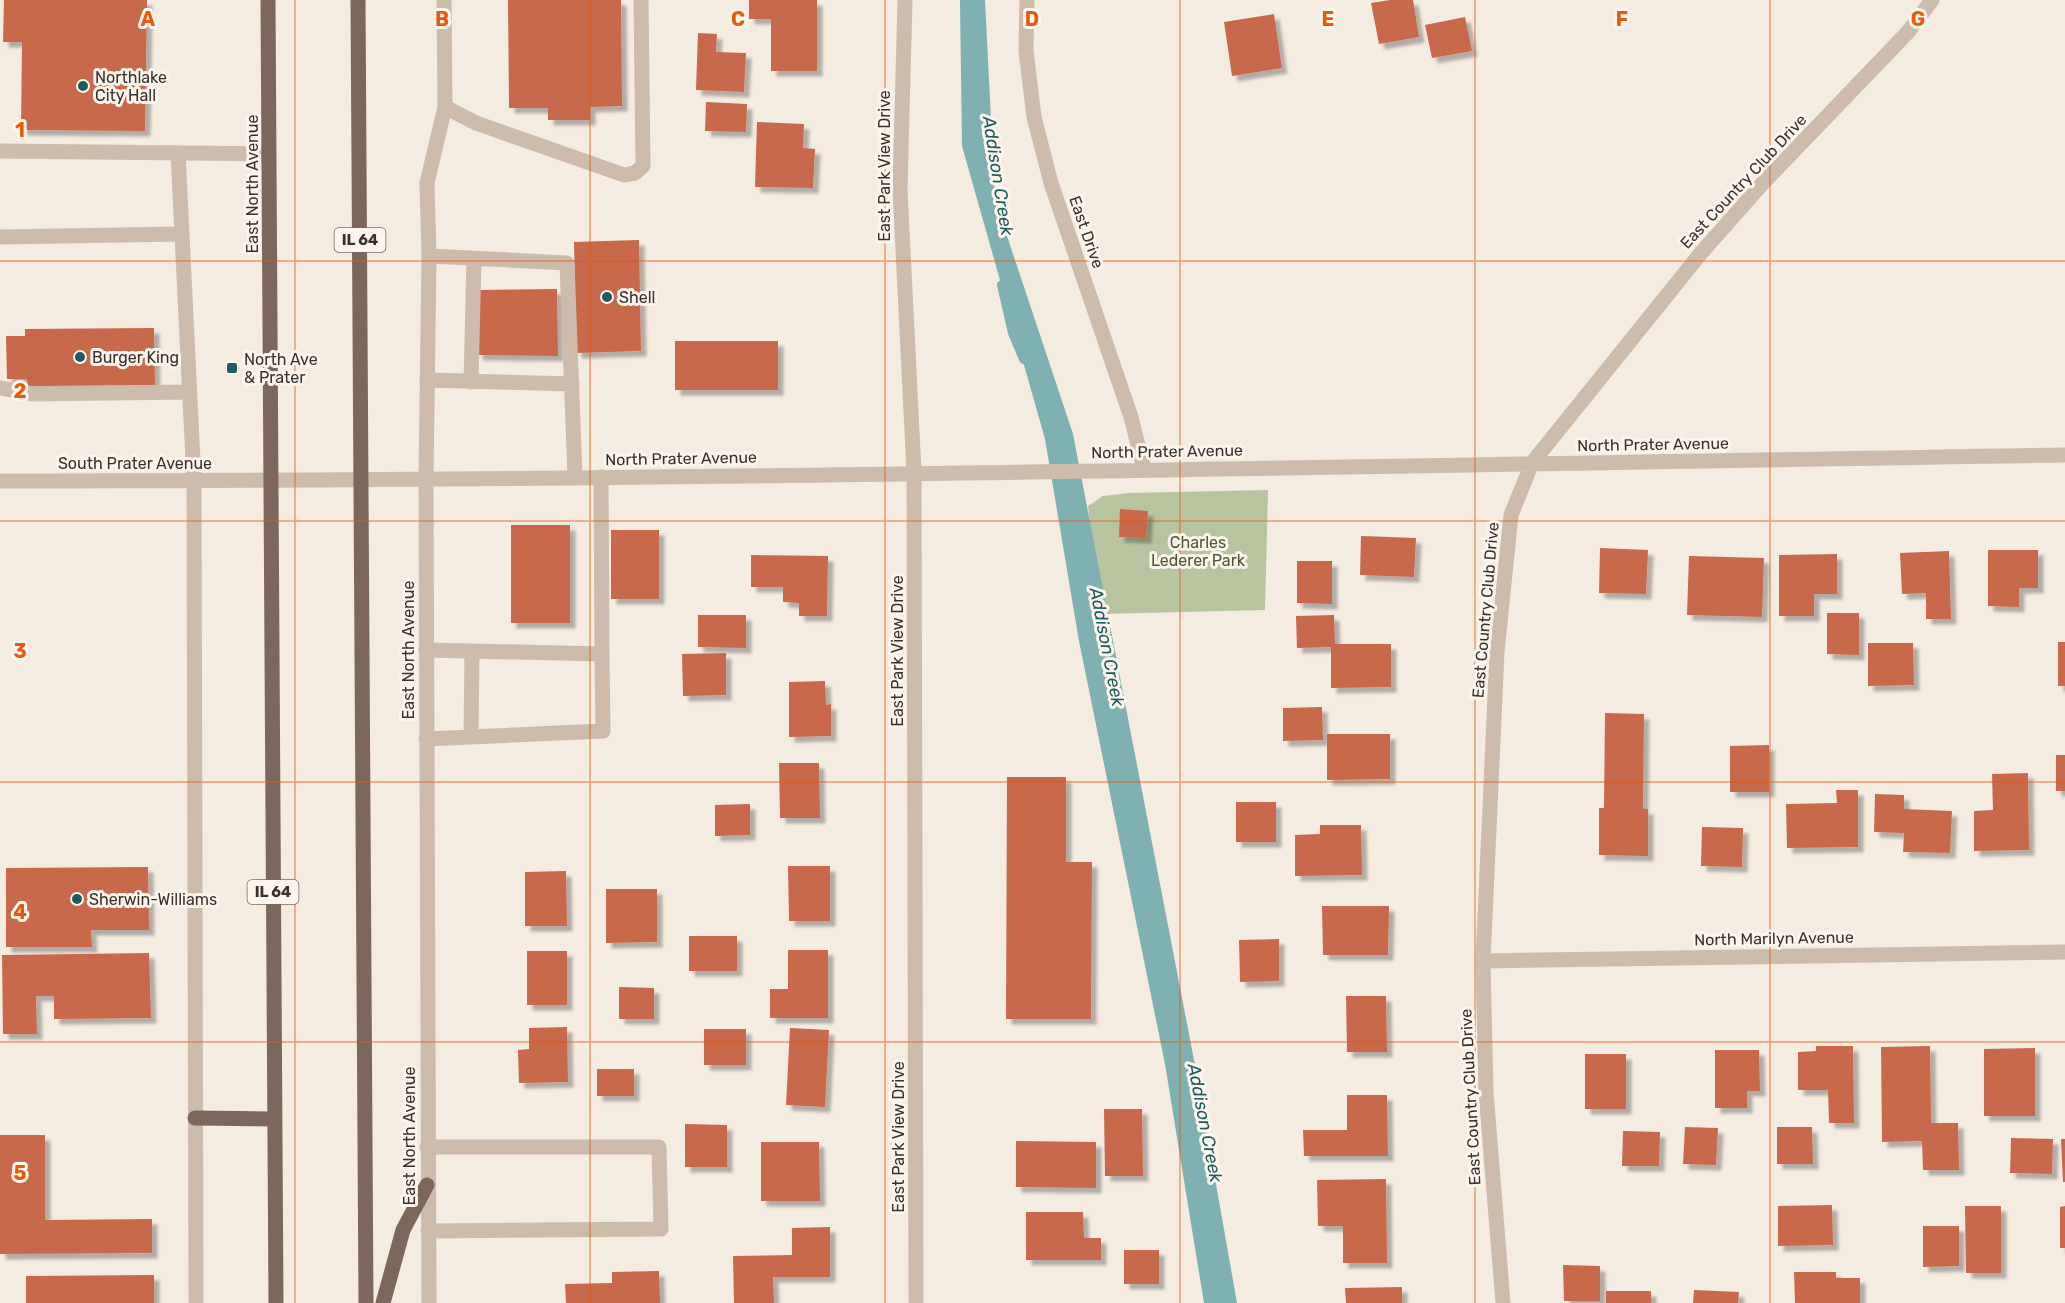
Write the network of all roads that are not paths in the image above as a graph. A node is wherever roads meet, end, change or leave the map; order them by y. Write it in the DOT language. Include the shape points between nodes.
graph roads {
  1 [pos="268,0"];
  2 [pos="358,0"];
  3 [pos="444,0"];
  4 [pos="641,0"];
  5 [pos="905,0"];
  6 [pos="1027,0"];
  7 [pos="1932,0"];
  8 [pos="445,107"];
  9 [pos="0,151"];
  10 [pos="178,153"];
  11 [pos="269,154"];
  12 [pos="181,234"];
  13 [pos="0,237"];
  14 [pos="429,256"];
  15 [pos="474,258"];
  16 [pos="427,380"];
  17 [pos="471,382"];
  18 [pos="572,384"];
  19 [pos="0,388"];
  20 [pos="189,392"];
  21 [pos="2065,455"];
  22 [pos="1532,463"];
  23 [pos="1144,470"];
  24 [pos="914,472"];
  25 [pos="576,477"];
  26 [pos="601,477"];
  27 [pos="426,479"];
  28 [pos="362,480"];
  29 [pos="0,481"];
  30 [pos="194,481"];
  31 [pos="270,481"];
  32 [pos="426,650"];
  33 [pos="472,651"];
  34 [pos="602,654"];
  35 [pos="471,737"];
  36 [pos="426,739"];
  37 [pos="2065,952"];
  38 [pos="1483,961"];
  39 [pos="195,1118"];
  40 [pos="274,1119"];
  41 [pos="427,1147"];
  42 [pos="428,1185"];
  43 [pos="428,1231"];
  44 [pos="196,1303"];
  45 [pos="276,1303"];
  46 [pos="366,1303"];
  47 [pos="383,1303"];
  48 [pos="429,1303"];
  49 [pos="916,1303"];
  50 [pos="1503,1303"];
  1 -- 11 [label="main road, East North Avenue / IL 64"];
  2 -- 28 [label="main road, IL 64"];
  3 -- 8 [label="street, East North Avenue"];
  4 -- 8 [label="street" via="643,166 635,173 624,175 476,123"];
  5 -- 24 [label="street, East Park View Drive" via="900,189"];
  6 -- 23 [label="street, East Drive" via="1026,51 1034,117 1051,183 1131,417"];
  7 -- 22 [label="street, East Country Club Drive" via="1908,32 1701,253"];
  8 -- 14 [label="street, East North Avenue" via="427,183"];
  9 -- 10 [label="street"];
  10 -- 11 [label="street"];
  10 -- 12 [label="street"];
  11 -- 31 [label="main road, East North Avenue / IL 64"];
  12 -- 13 [label="street"];
  12 -- 20 [label="street"];
  14 -- 15 [label="street"];
  14 -- 16 [label="street, East North Avenue"];
  15 -- 17 [label="street"];
  15 -- 18 [label="street" via="567,263"];
  16 -- 17 [label="street"];
  16 -- 27 [label="street, East North Avenue"];
  17 -- 18 [label="street"];
  18 -- 25 [label="street"];
  19 -- 20 [label="street" via="33,394"];
  20 -- 30 [label="street"];
  21 -- 22 [label="street, North Prater Avenue"];
  22 -- 23 [label="street, North Prater Avenue"];
  22 -- 38 [label="street, East Country Club Drive" via="1511,515 1498,640"];
  23 -- 24 [label="street, North Prater Avenue"];
  24 -- 26 [label="street, North Prater Avenue"];
  24 -- 49 [label="street, East Park View Drive"];
  25 -- 26 [label="street, North Prater Avenue"];
  25 -- 27 [label="street, North Prater Avenue"];
  26 -- 34 [label="street"];
  27 -- 28 [label="street, North Prater Avenue"];
  27 -- 32 [label="street, East North Avenue"];
  28 -- 31 [label="street, North Prater Avenue"];
  28 -- 46 [label="main road, IL 64"];
  29 -- 30 [label="street, South Prater Avenue"];
  30 -- 31 [label="street, South Prater Avenue"];
  30 -- 39 [label="street"];
  31 -- 40 [label="main road, East North Avenue / IL 64"];
  32 -- 33 [label="street"];
  32 -- 36 [label="street, East North Avenue"];
  33 -- 34 [label="street"];
  33 -- 35 [label="street"];
  34 -- 35 [label="street" via="603,731"];
  35 -- 36 [label="street"];
  36 -- 41 [label="street, East North Avenue"];
  37 -- 38 [label="street, North Marilyn Avenue"];
  38 -- 50 [label="street, East Country Club Drive" via="1486,1092"];
  39 -- 40 [label="main road"];
  39 -- 44 [label="street"];
  40 -- 45 [label="main road, East North Avenue / IL 64"];
  41 -- 42 [label="street, East North Avenue"];
  41 -- 43 [label="street" via="659,1147 661,1229"];
  42 -- 43 [label="street, East North Avenue"];
  42 -- 47 [label="main road" via="403,1230"];
  43 -- 48 [label="street, East North Avenue"];
}
